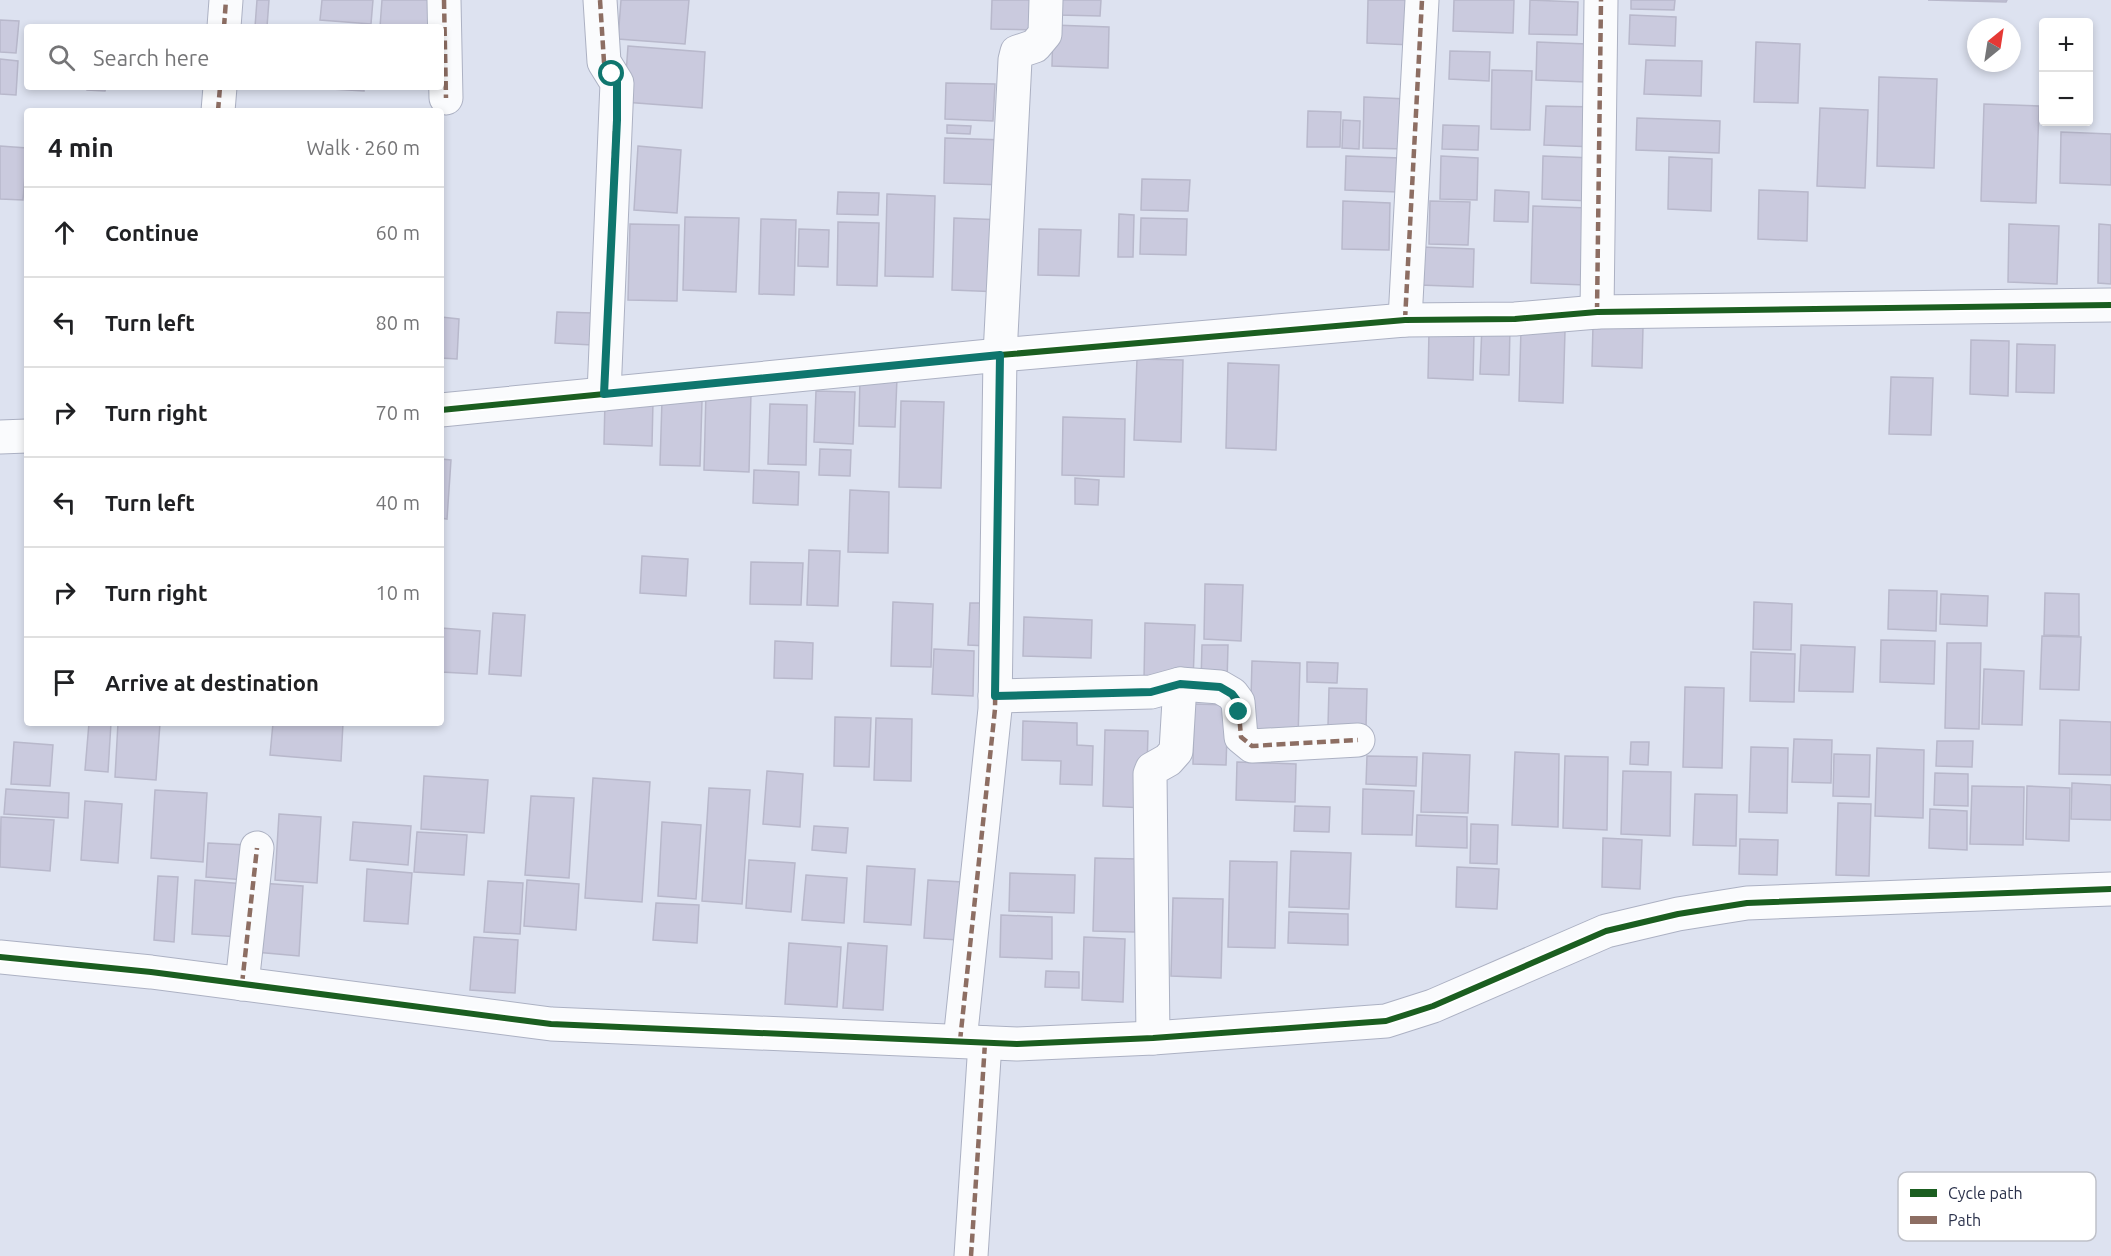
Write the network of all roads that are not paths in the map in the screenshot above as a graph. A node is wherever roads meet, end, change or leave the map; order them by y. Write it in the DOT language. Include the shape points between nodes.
graph roads {
  1 [pos="226,0"];
  2 [pos="444,0"];
  3 [pos="600,0"];
  4 [pos="1046,0"];
  5 [pos="1422,0"];
  6 [pos="1601,0"];
  7 [pos="224,24"];
  8 [pos="220,90"];
  9 [pos="446,98"];
  10 [pos="218,108"];
  11 [pos="2111,305"];
  12 [pos="1597,312"];
  13 [pos="1405,320"];
  14 [pos="1000,355"];
  15 [pos="604,394"];
  16 [pos="444,410"];
  17 [pos="24,436"];
  18 [pos="0,437"];
  19 [pos="1180,684"];
  20 [pos="995,696"];
  21 [pos="1358,740"];
  22 [pos="257,848"];
  23 [pos="2111,889"];
  24 [pos="0,957"];
  25 [pos="242,984"];
  26 [pos="1153,1038"];
  27 [pos="972,1042"];
  28 [pos="970,1256"];
  1 -- 7 [label="street"];
  2 -- 9 [label="street"];
  3 -- 15 [label="street" via="604,62 617,82"];
  4 -- 14 [label="street" via="1046,34 1035,46 1017,52 1015,60"];
  5 -- 13 [label="street"];
  6 -- 12 [label="street"];
  8 -- 10 [label="street"];
  11 -- 12 [label="street"];
  12 -- 13 [label="street" via="1515,319"];
  13 -- 14 [label="street"];
  14 -- 15 [label="street"];
  14 -- 20 [label="street"];
  15 -- 16 [label="street"];
  17 -- 18 [label="street"];
  19 -- 20 [label="street" via="1151,692"];
  19 -- 21 [label="street" via="1220,687 1232,694 1238,702 1241,737 1252,746"];
  19 -- 26 [label="street" via="1176,751 1150,774"];
  20 -- 27 [label="street"];
  22 -- 25 [label="street"];
  23 -- 26 [label="street" via="1747,903 1606,931 1433,1006 1386,1020"];
  24 -- 25 [label="street"];
  25 -- 27 [label="street" via="551,1024"];
  26 -- 27 [label="street"];
  27 -- 28 [label="street"];
}
